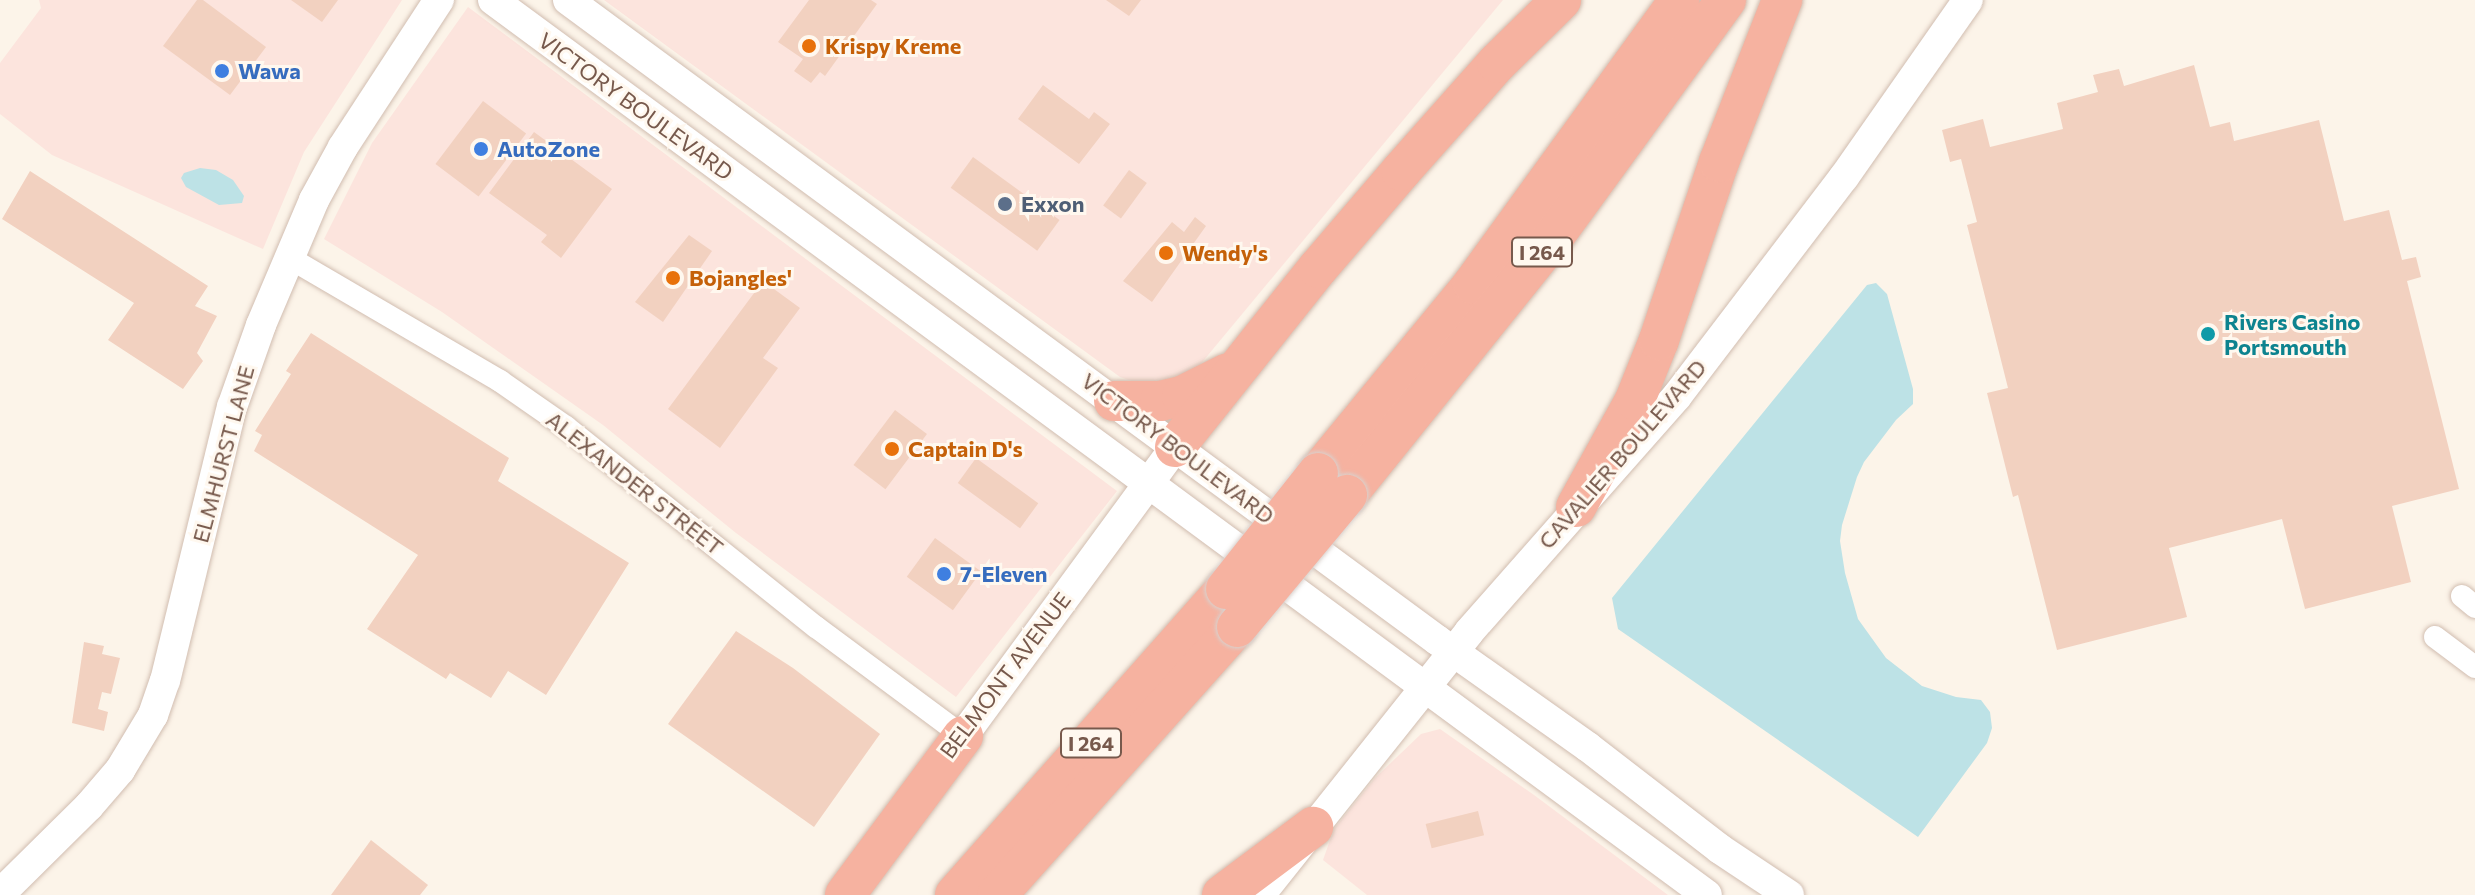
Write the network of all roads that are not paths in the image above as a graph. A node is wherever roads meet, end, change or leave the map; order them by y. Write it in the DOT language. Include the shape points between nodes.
graph roads {
  1 [pos="439,0"];
  2 [pos="493,0"];
  3 [pos="568,0"];
  4 [pos="1561,0"];
  5 [pos="1679,0"];
  6 [pos="1726,0"];
  7 [pos="1782,0"];
  8 [pos="1968,0"];
  9 [pos="288,257"];
  10 [pos="1239,367"];
  11 [pos="1114,401"];
  12 [pos="1175,447"];
  13 [pos="1148,483"];
  14 [pos="1332,484"];
  15 [pos="1576,507"];
  16 [pos="2435,637"];
  17 [pos="1454,652"];
  18 [pos="2475,667"];
  19 [pos="1423,688"];
  20 [pos="963,736"];
  21 [pos="1313,827"];
  22 [pos="0,894"];
  23 [pos="823,895"];
  24 [pos="845,895"];
  25 [pos="955,895"];
  26 [pos="997,895"];
  27 [pos="1222,895"];
  28 [pos="1260,895"];
  29 [pos="1707,895"];
  30 [pos="1789,895"];
  1 -- 9 [label="main road, ELMHURST LANE" via="343,147"];
  2 -- 13 [label="main road, VICTORY BOULEVARD"];
  3 -- 11 [label="main road, VICTORY BOULEVARD"];
  4 -- 10 [label="highway" via="1401,171"];
  5 -- 14 [label="highway, I 264"];
  6 -- 14 [label="highway, I 264" via="1545,249"];
  7 -- 15 [label="highway" via="1719,162 1659,340 1628,414"];
  8 -- 15 [label="main road, CAVALIER BOULEVARD" via="1844,177 1686,384"];
  9 -- 20 [label="street, ALEXANDER STREET" via="500,381 566,427 816,627"];
  9 -- 22 [label="main road, ELMHURST LANE" via="232,407 153,715 120,770"];
  10 -- 11 [label="highway" via="1182,396"];
  10 -- 12 [label="highway"];
  11 -- 12 [label="main road, VICTORY BOULEVARD"];
  12 -- 13 [label="main road, BELMONT AVENUE"];
  12 -- 17 [label="main road, VICTORY BOULEVARD"];
  13 -- 19 [label="main road, VICTORY BOULEVARD"];
  13 -- 20 [label="main road, BELMONT AVENUE"];
  14 -- 25 [label="highway, I 264, bridge" via="1226,589"];
  14 -- 26 [label="highway, I 264, bridge" via="1237,627"];
  15 -- 17 [label="main road, CAVALIER BOULEVARD"];
  16 -- 18 [label="street"];
  17 -- 19 [label="main road, CAVALIER BOULEVARD"];
  17 -- 30 [label="main road, VICTORY BOULEVARD"];
  19 -- 21 [label="main road, CAVALIER BOULEVARD"];
  19 -- 29 [label="main road, VICTORY BOULEVARD"];
  20 -- 23 [label="street, BELMONT AVENUE"];
  20 -- 24 [label="highway"];
  21 -- 27 [label="highway"];
  21 -- 28 [label="main road, CAVALIER BOULEVARD"];
}
